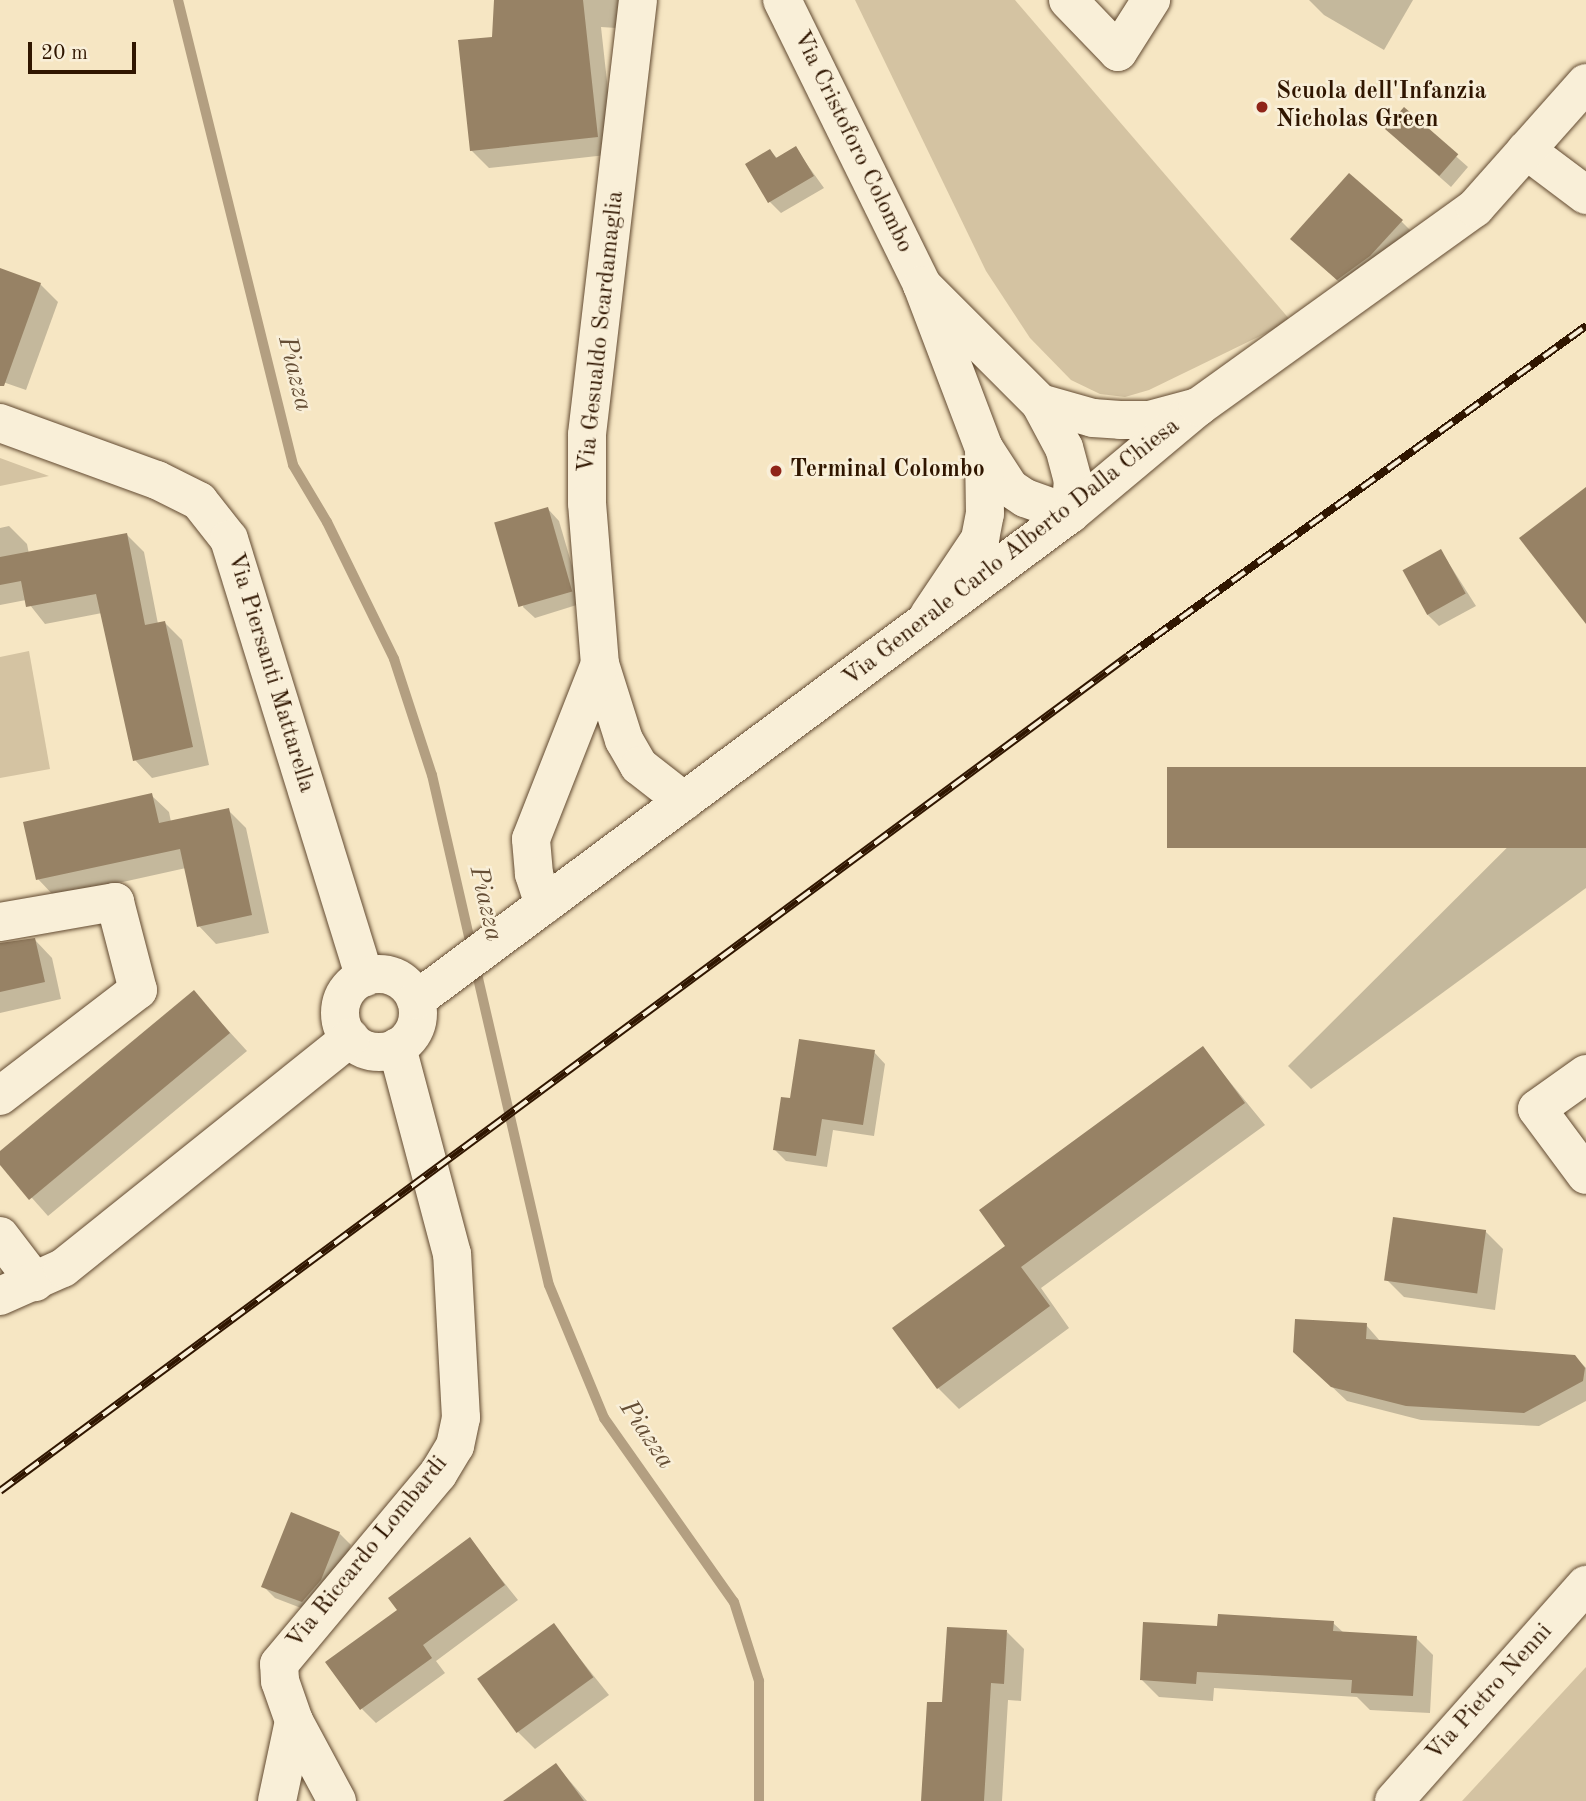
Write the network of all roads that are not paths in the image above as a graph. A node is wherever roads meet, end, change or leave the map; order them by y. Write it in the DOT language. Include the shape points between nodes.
graph roads {
  1 [pos="638,0"];
  2 [pos="782,0"];
  3 [pos="1068,0"];
  4 [pos="1151,0"];
  5 [pos="1586,83"];
  6 [pos="1526,150"];
  7 [pos="1586,195"];
  8 [pos="922,285"];
  9 [pos="1040,403"];
  10 [pos="1198,407"];
  11 [pos="0,423"];
  12 [pos="984,448"];
  13 [pos="1070,513"];
  14 [pos="922,625"];
  15 [pos="600,664"];
  16 [pos="684,802"];
  17 [pos="544,905"];
  18 [pos="0,922"];
  19 [pos="365,977"];
  20 [pos="430,990"];
  21 [pos="350,1038"];
  22 [pos="397,1047"];
  23 [pos="1586,1074"];
  24 [pos="0,1096"];
  25 [pos="1586,1175"];
  26 [pos="0,1236"];
  27 [pos="35,1282"];
  28 [pos="0,1296"];
  29 [pos="1586,1585"];
  30 [pos="294,1721"];
  31 [pos="276,1801"];
  32 [pos="337,1801"];
  33 [pos="1394,1801"];
  1 -- 15 [label="street, Via Gesualdo Scardamaglia" via="587,435 587,503"];
  2 -- 8 [label="street, Via Cristoforo Colombo"];
  3 -- 4 [label="street" via="1118,52"];
  5 -- 6 [label="street, Via Generale Carlo Alberto Dalla Chiesa"];
  6 -- 7 [label="street"];
  6 -- 10 [label="street, Via Generale Carlo Alberto Dalla Chiesa" via="1475,208"];
  8 -- 9 [label="street, Via Cristoforo Colombo"];
  8 -- 12 [label="street, Via Cristoforo Colombo"];
  9 -- 10 [label="street, Via Cristoforo Colombo" via="1093,418 1120,420 1149,420"];
  9 -- 13 [label="street, Via Cristoforo Colombo" via="1065,448 1073,481"];
  10 -- 13 [label="street, Via Generale Carlo Alberto Dalla Chiesa"];
  11 -- 19 [label="street, Via Piersanti Mattarella" via="178,490 199,501 229,539"];
  12 -- 13 [label="street, Via Cristoforo Colombo" via="1010,488"];
  12 -- 14 [label="street, Via Cristoforo Colombo" via="985,514 980,539"];
  13 -- 14 [label="street, Via Generale Carlo Alberto Dalla Chiesa"];
  14 -- 16 [label="street, Via Generale Carlo Alberto Dalla Chiesa"];
  15 -- 16 [label="street, Via Gesualdo Scardamaglia" via="624,740 639,766"];
  15 -- 17 [label="street, Via Gesualdo Scardamaglia" via="531,839 534,874"];
  16 -- 17 [label="street, Via Generale Carlo Alberto Dalla Chiesa"];
  17 -- 20 [label="street, Via Generale Carlo Alberto Dalla Chiesa"];
  18 -- 24 [label="street" via="115,902 138,990"];
  19 -- 20 [label="street" via="377,974"];
  19 -- 21 [label="street" via="346,992 341,1004 343,1028"];
  20 -- 22 [label="street" via="417,1022"];
  21 -- 22 [label="street" via="372,1051"];
  21 -- 27 [label="street" via="63,1268"];
  22 -- 30 [label="street, Via Riccardo Lombardi" via="452,1254 461,1418 455,1446 438,1474 279,1664"];
  23 -- 25 [label="street" via="1537,1108"];
  26 -- 27 [label="street"];
  27 -- 28 [label="street"];
  29 -- 33 [label="street, Via Pietro Nenni"];
  30 -- 31 [label="street"];
  30 -- 32 [label="street, Via Riccardo Lombardi"];
}
